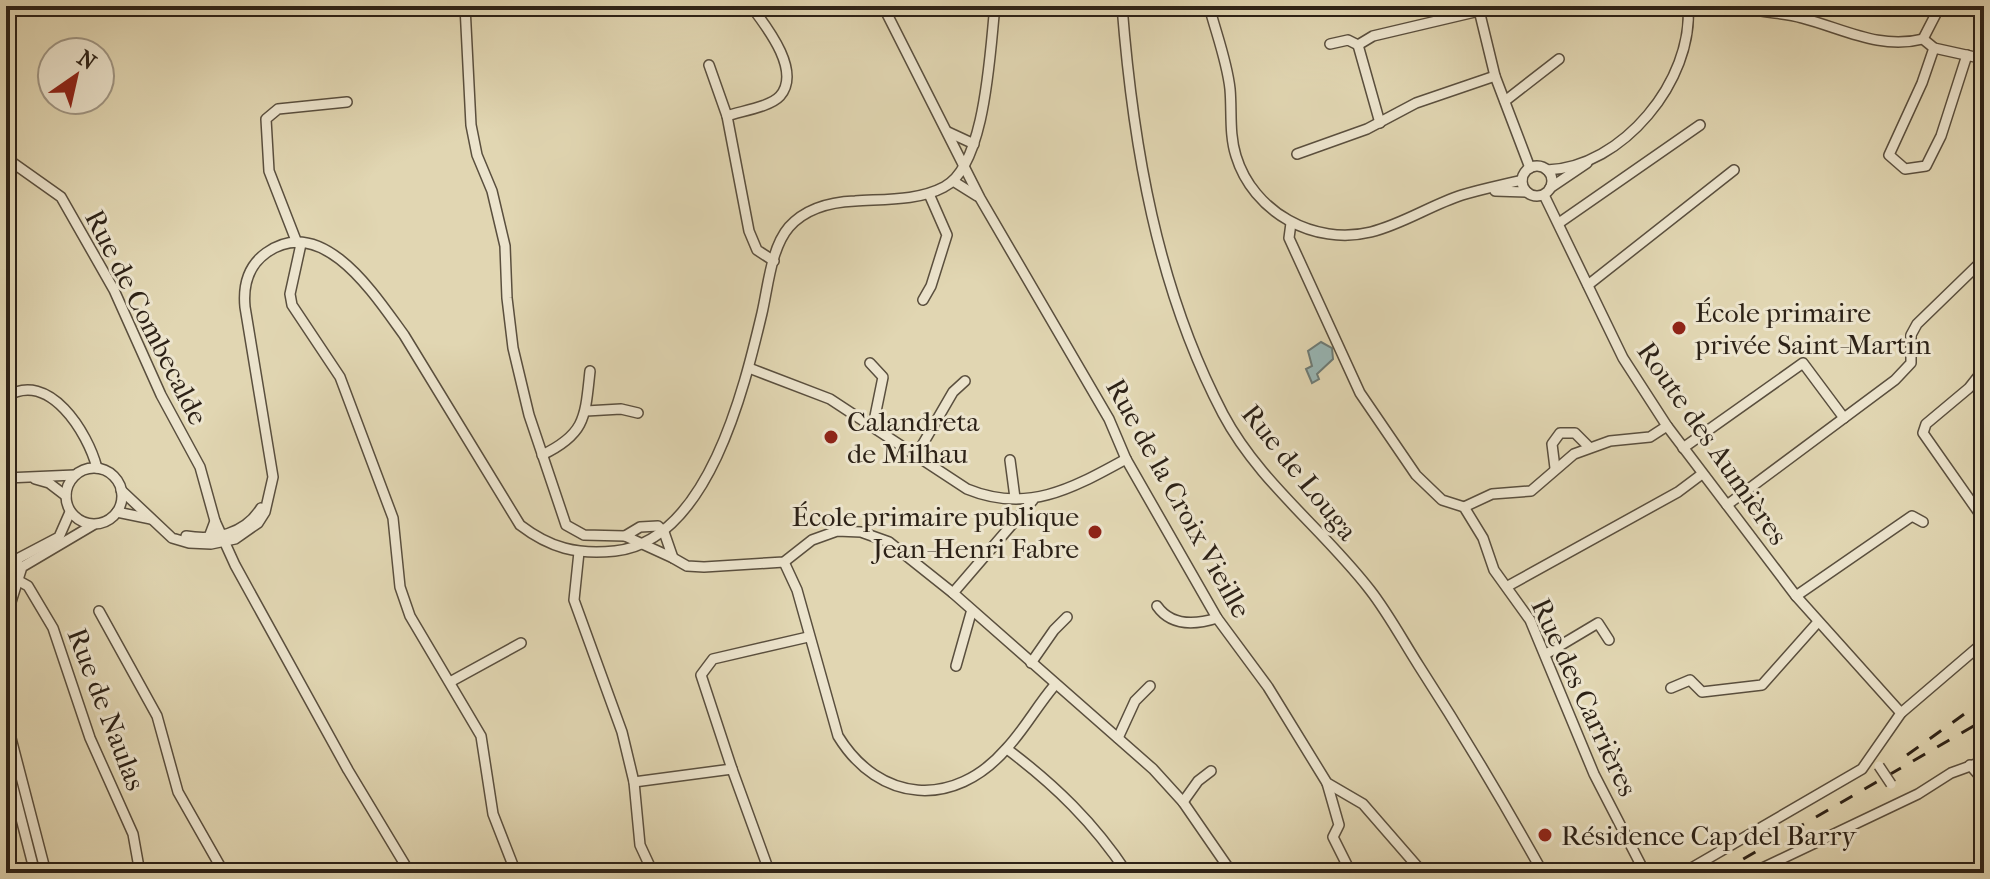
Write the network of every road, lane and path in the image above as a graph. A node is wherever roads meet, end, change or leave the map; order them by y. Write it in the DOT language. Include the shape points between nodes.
graph roads {
  1 [pos="465,6"];
  2 [pos="751,6"];
  3 [pos="883,6"];
  4 [pos="995,6"];
  5 [pos="1122,6"];
  6 [pos="1209,6"];
  7 [pos="1688,6"];
  8 [pos="1940,6"];
  9 [pos="1746,7"];
  10 [pos="1479,9"];
  11 [pos="1923,39"];
  12 [pos="1330,44"];
  13 [pos="1358,45"];
  14 [pos="1934,48"];
  15 [pos="1967,55"];
  16 [pos="1559,59"];
  17 [pos="1984,59"];
  18 [pos="709,65"];
  19 [pos="1495,76"];
  20 [pos="1505,101"];
  21 [pos="347,102"];
  22 [pos="727,116"];
  23 [pos="1380,123"];
  24 [pos="1700,125"];
  25 [pos="946,130"];
  26 [pos="974,144"];
  27 [pos="1297,154"];
  28 [pos="6,158"];
  29 [pos="1591,159"];
  30 [pos="963,166"];
  31 [pos="1530,168"];
  32 [pos="1547,170"];
  33 [pos="1734,170"];
  34 [pos="955,179"];
  35 [pos="1522,180"];
  36 [pos="1484,190"];
  37 [pos="1547,191"];
  38 [pos="1527,192"];
  39 [pos="929,194"];
  40 [pos="980,198"];
  41 [pos="1291,223"];
  42 [pos="1559,223"];
  43 [pos="299,243"];
  44 [pos="1984,259"];
  45 [pos="774,261"];
  46 [pos="1588,285"];
  47 [pos="923,300"];
  48 [pos="870,363"];
  49 [pos="749,368"];
  50 [pos="1984,369"];
  51 [pos="590,371"];
  52 [pos="965,381"];
  53 [pos="6,397"];
  54 [pos="586,411"];
  55 [pos="638,413"];
  56 [pos="1844,418"];
  57 [pos="873,426"];
  58 [pos="1667,426"];
  59 [pos="1589,447"];
  60 [pos="1683,448"];
  61 [pos="917,454"];
  62 [pos="542,455"];
  63 [pos="1126,459"];
  64 [pos="1010,460"];
  65 [pos="97,468"];
  66 [pos="1555,468"];
  67 [pos="1702,474"];
  68 [pos="75,475"];
  69 [pos="24,477"];
  70 [pos="6,478"];
  71 [pos="121,490"];
  72 [pos="66,496"];
  73 [pos="1015,498"];
  74 [pos="1033,500"];
  75 [pos="1727,505"];
  76 [pos="1464,507"];
  77 [pos="70,512"];
  78 [pos="117,512"];
  79 [pos="151,519"];
  80 [pos="1984,520"];
  81 [pos="215,521"];
  82 [pos="1923,522"];
  83 [pos="96,524"];
  84 [pos="162,529"];
  85 [pos="661,529"];
  86 [pos="6,532"];
  87 [pos="625,536"];
  88 [pos="209,537"];
  89 [pos="223,539"];
  90 [pos="642,542"];
  91 [pos="579,552"];
  92 [pos="673,558"];
  93 [pos="784,562"];
  94 [pos="11,577"];
  95 [pos="1508,586"];
  96 [pos="953,593"];
  97 [pos="1796,596"];
  98 [pos="1157,606"];
  99 [pos="99,611"];
  100 [pos="971,613"];
  101 [pos="1067,617"];
  102 [pos="6,618"];
  103 [pos="1217,618"];
  104 [pos="1818,622"];
  105 [pos="808,637"];
  106 [pos="1609,640"];
  107 [pos="1984,642"];
  108 [pos="521,643"];
  109 [pos="1546,654"];
  110 [pos="1031,663"];
  111 [pos="956,666"];
  112 [pos="450,682"];
  113 [pos="1054,686"];
  114 [pos="1150,686"];
  115 [pos="1671,688"];
  116 [pos="1901,713"];
  117 [pos="6,719"];
  118 [pos="1118,738"];
  119 [pos="1007,749"];
  120 [pos="6,760"];
  121 [pos="1876,761"];
  122 [pos="1984,761"];
  123 [pos="1970,765"];
  124 [pos="732,769"];
  125 [pos="1211,771"];
  126 [pos="1984,781"];
  127 [pos="634,782"];
  128 [pos="1327,783"];
  129 [pos="1183,802"];
  130 [pos="1901,802"];
  131 [pos="42,872"];
  132 [pos="140,873"];
  133 [pos="224,873"];
  134 [pos="410,873"];
  135 [pos="516,873"];
  136 [pos="653,873"];
  137 [pos="773,873"];
  138 [pos="1127,873"];
  139 [pos="1232,873"];
  140 [pos="1351,873"];
  141 [pos="1423,873"];
  142 [pos="1543,873"];
  143 [pos="1645,873"];
  144 [pos="1683,873"];
  145 [pos="1752,873"];
  1 -- 62 [label="street" via="471,125 505,246 513,348"];
  2 -- 22 [label="street" via="786,65 787,81 780,96"];
  3 -- 25 [label="street, Rue de la Croix Vieille"];
  4 -- 26 [label="street"];
  5 -- 142 [label="street, Rue de Louga" via="1128,93 1148,202 1172,285 1223,412 1259,465 1370,590 1476,754"];
  6 -- 41 [label="street" via="1227,71 1234,153 1255,192"];
  7 -- 29 [label="street" via="1687,30 1662,100"];
  8 -- 11 [label="street"];
  9 -- 11 [label="street" via="1799,16 1872,40 1903,44"];
  10 -- 13 [label="street" via="1373,36"];
  10 -- 19 [label="street"];
  11 -- 14 [label="street"];
  12 -- 13 [label="street" via="1348,40"];
  13 -- 23 [label="street"];
  14 -- 15 [label="street"];
  14 -- 15 [label="street" via="1889,155 1905,169 1926,166"];
  15 -- 17 [label="street"];
  16 -- 20 [label="street"];
  18 -- 22 [label="street"];
  19 -- 20 [label="street"];
  19 -- 23 [label="street" via="1416,103"];
  20 -- 31 [label="street"];
  21 -- 43 [label="street" via="278,109 266,119 269,171"];
  22 -- 45 [label="street" via="749,231 757,250"];
  23 -- 27 [label="street"];
  24 -- 42 [label="street"];
  25 -- 26 [label="street"];
  25 -- 30 [label="street, Rue de la Croix Vieille"];
  26 -- 30 [label="street"];
  28 -- 81 [label="street, Rue de Combecalde" via="61,197 114,290 200,467"];
  29 -- 32 [label="street"];
  29 -- 37 [label="street"];
  30 -- 34 [label="street"];
  30 -- 40 [label="street, Rue de la Croix Vieille"];
  31 -- 32 [label="street"];
  31 -- 35 [label="street"];
  32 -- 37 [label="street" via="1552,178"];
  33 -- 46 [label="street"];
  34 -- 39 [label="street"];
  34 -- 40 [label="street, Rue de la Croix Vieille"];
  35 -- 36 [label="street"];
  35 -- 38 [label="street"];
  36 -- 38 [label="street"];
  36 -- 41 [label="street" via="1356,234 1336,235"];
  37 -- 38 [label="street" via="1535,196"];
  37 -- 42 [label="street, Route des Aumières"];
  39 -- 45 [label="street" via="811,210 788,227"];
  39 -- 47 [label="street" via="947,235"];
  40 -- 63 [label="street, Rue de la Croix Vieille" via="1109,419"];
  41 -- 76 [label="street" via="1289,238 1360,393 1416,475 1442,500"];
  42 -- 46 [label="street, Route des Aumières"];
  43 -- 89 [label="street" via="280,246 259,259 246,278 269,466 257,514"];
  43 -- 91 [label="street" via="328,250 382,305 520,525 550,545"];
  43 -- 112 [label="street" via="292,305 340,377 393,518 400,587 410,616"];
  44 -- 56 [label="street" via="1917,324 1911,335 1911,363"];
  45 -- 49 [label="street"];
  46 -- 58 [label="street, Route des Aumières" via="1623,358"];
  48 -- 57 [label="street" via="883,377"];
  49 -- 57 [label="street" via="801,385"];
  49 -- 85 [label="street" via="717,459"];
  50 -- 80 [label="street" via="1926,424 1923,433"];
  51 -- 54 [label="street"];
  52 -- 61 [label="street"];
  53 -- 65 [label="street" via="22,390 49,396 82,435"];
  54 -- 55 [label="street"];
  54 -- 62 [label="street" via="574,436"];
  56 -- 60 [label="street" via="1803,363"];
  56 -- 75 [label="street"];
  57 -- 61 [label="street"];
  58 -- 59 [label="street" via="1650,437"];
  58 -- 60 [label="street, Route des Aumières"];
  59 -- 66 [label="street"];
  59 -- 66 [label="street" via="1575,433 1560,433 1552,444"];
  60 -- 67 [label="street, Route des Aumières"];
  61 -- 73 [label="street" via="967,489"];
  62 -- 87 [label="street" via="566,525 600,538"];
  63 -- 74 [label="street"];
  63 -- 103 [label="street, Rue de la Croix Vieille"];
  64 -- 73 [label="street"];
  65 -- 68 [label="street"];
  65 -- 71 [label="street" via="113,476"];
  66 -- 76 [label="street" via="1531,491 1492,494"];
  67 -- 75 [label="street, Route des Aumières"];
  67 -- 95 [label="street"];
  68 -- 69 [label="street"];
  68 -- 72 [label="street"];
  69 -- 70 [label="street"];
  69 -- 72 [label="street" via="49,483"];
  71 -- 78 [label="street"];
  71 -- 79 [label="street"];
  72 -- 77 [label="street"];
  73 -- 74 [label="street"];
  74 -- 96 [label="street"];
  75 -- 97 [label="street, Route des Aumières"];
  76 -- 95 [label="street, Rue des Carrières" via="1494,570"];
  77 -- 83 [label="street"];
  77 -- 94 [label="street" via="59,537 25,553"];
  78 -- 79 [label="street"];
  78 -- 83 [label="street"];
  79 -- 84 [label="street"];
  81 -- 88 [label="street"];
  81 -- 89 [label="street, Rue de Combecalde"];
  82 -- 97 [label="street" via="1912,516"];
  83 -- 94 [label="street" via="29,561"];
  84 -- 88 [label="street"];
  84 -- 89 [label="street" via="189,543"];
  85 -- 87 [label="street" via="640,527"];
  85 -- 90 [label="street"];
  85 -- 92 [label="street"];
  86 -- 94 [label="street, Rue de Naulas"];
  87 -- 90 [label="street"];
  88 -- 89 [label="street"];
  89 -- 134 [label="street, Rue de Combecalde"];
  90 -- 91 [label="street" via="624,550"];
  90 -- 92 [label="street"];
  91 -- 127 [label="street" via="574,600 611,696"];
  92 -- 93 [label="street" via="704,567"];
  93 -- 96 [label="street" via="812,540 837,531 861,532 889,542"];
  93 -- 105 [label="street"];
  94 -- 102 [label="street"];
  94 -- 132 [label="street, Rue de Naulas" via="28,586 53,628 90,738 133,834"];
  95 -- 109 [label="street, Rue des Carrières"];
  96 -- 100 [label="street"];
  97 -- 104 [label="street, Route des Aumières"];
  98 -- 103 [label="street" via="1164,615 1194,625"];
  99 -- 133 [label="street" via="157,716 178,792"];
  100 -- 110 [label="street"];
  100 -- 111 [label="street"];
  101 -- 110 [label="street"];
  103 -- 128 [label="street, Rue de la Croix Vieille" via="1268,687"];
  104 -- 115 [label="street" via="1762,685 1702,692 1690,680"];
  104 -- 116 [label="street, Route des Aumières"];
  105 -- 119 [label="street" via="838,736 873,777 897,787 940,790 969,779"];
  105 -- 124 [label="street" via="713,659 701,675"];
  106 -- 109 [label="street" via="1598,623"];
  107 -- 116 [label="street"];
  108 -- 112 [label="street"];
  109 -- 143 [label="street, Rue des Carrières" via="1594,774"];
  110 -- 113 [label="street"];
  112 -- 135 [label="street" via="481,736 493,814"];
  113 -- 118 [label="street"];
  113 -- 119 [label="street"];
  114 -- 118 [label="street" via="1135,701"];
  116 -- 121 [label="street"];
  117 -- 131 [label="street"];
  118 -- 129 [label="street"];
  119 -- 138 [label="street" via="1063,794 1102,835"];
  120 -- 131 [label="street"];
  121 -- 130 [label="street, bridge"];
  121 -- 144 [label="street"];
  122 -- 123 [label="street"];
  123 -- 126 [label="street"];
  123 -- 130 [label="street"];
  124 -- 127 [label="street"];
  124 -- 137 [label="street"];
  125 -- 129 [label="street"];
  127 -- 136 [label="street" via="640,845"];
  128 -- 140 [label="street" via="1339,825 1333,837"];
  128 -- 141 [label="street, Rue de la Croix Vieille" via="1363,804"];
  129 -- 139 [label="street"];
  130 -- 145 [label="street"];
}
